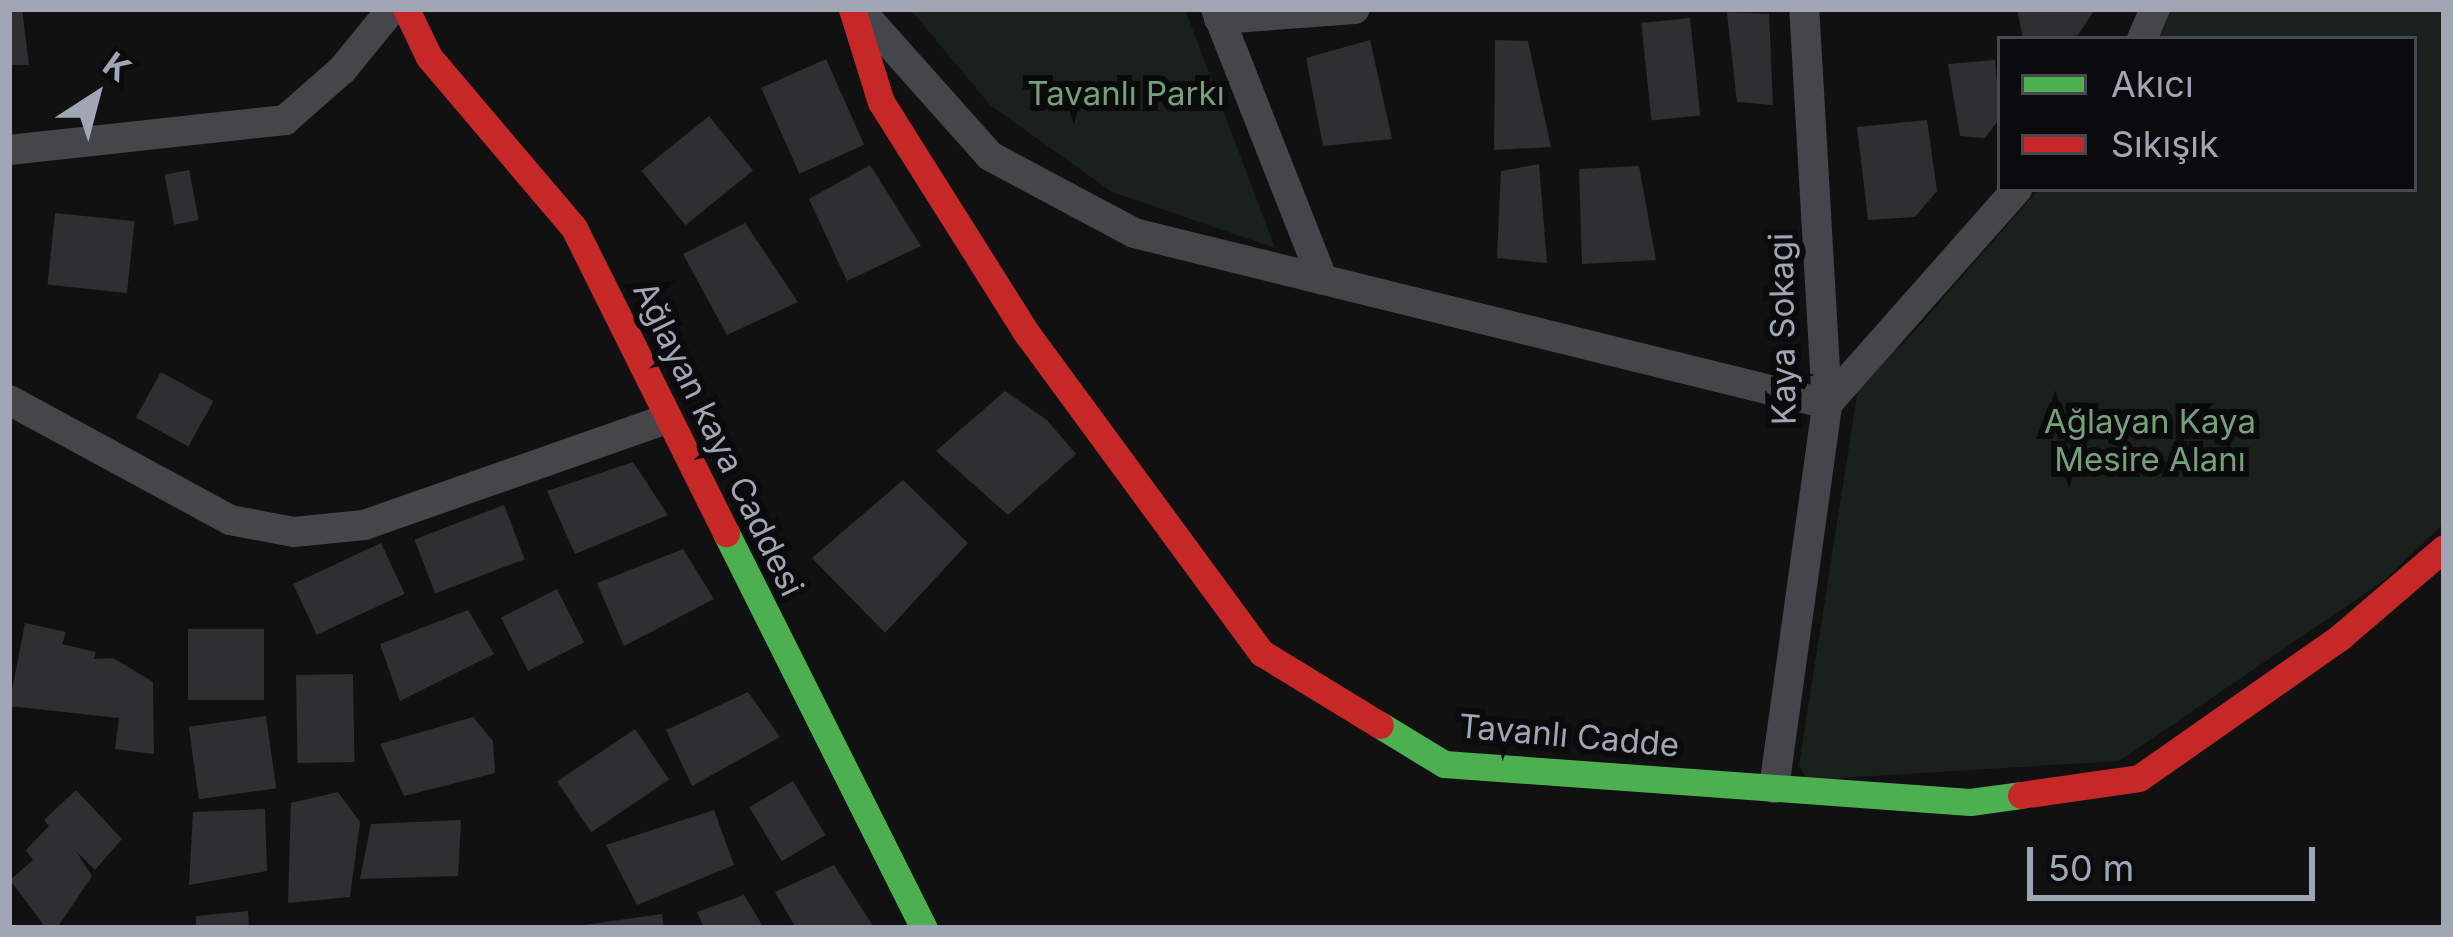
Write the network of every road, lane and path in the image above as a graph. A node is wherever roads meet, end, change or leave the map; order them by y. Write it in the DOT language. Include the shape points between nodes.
graph roads {
  1 [pos="392,9"];
  2 [pos="406,9"];
  3 [pos="855,9"];
  4 [pos="1354,9"];
  5 [pos="1804,9"];
  6 [pos="1218,14"];
  7 [pos="9,150"];
  8 [pos="2014,192"];
  9 [pos="1323,280"];
  10 [pos="9,400"];
  11 [pos="1827,404"];
  12 [pos="667,419"];
  13 [pos="2444,548"];
  14 [pos="1774,788"];
  15 [pos="924,928"];
  1 -- 7 [label="street" via="342,70 285,120"];
  2 -- 12 [label="street, Ağlayan kaya Caddesi" via="429,57 574,228"];
  3 -- 9 [label="street" via="990,156 1134,233"];
  3 -- 14 [label="street, Tavanlı Cadde" via="881,102 1016,316 1262,652 1444,764"];
  4 -- 6 [label="street"];
  5 -- 11 [label="street, Kaya Sokagi"];
  6 -- 9 [label="street"];
  8 -- 11 [label="street"];
  9 -- 11 [label="street"];
  10 -- 12 [label="street" via="230,520 294,532 364,525"];
  11 -- 14 [label="street, Kaya Sokagi"];
  12 -- 15 [label="street, Ağlayan kaya Caddesi"];
  13 -- 14 [label="street, Tavanlı Cadde" via="2339,638 2139,778 1970,802"];
}
